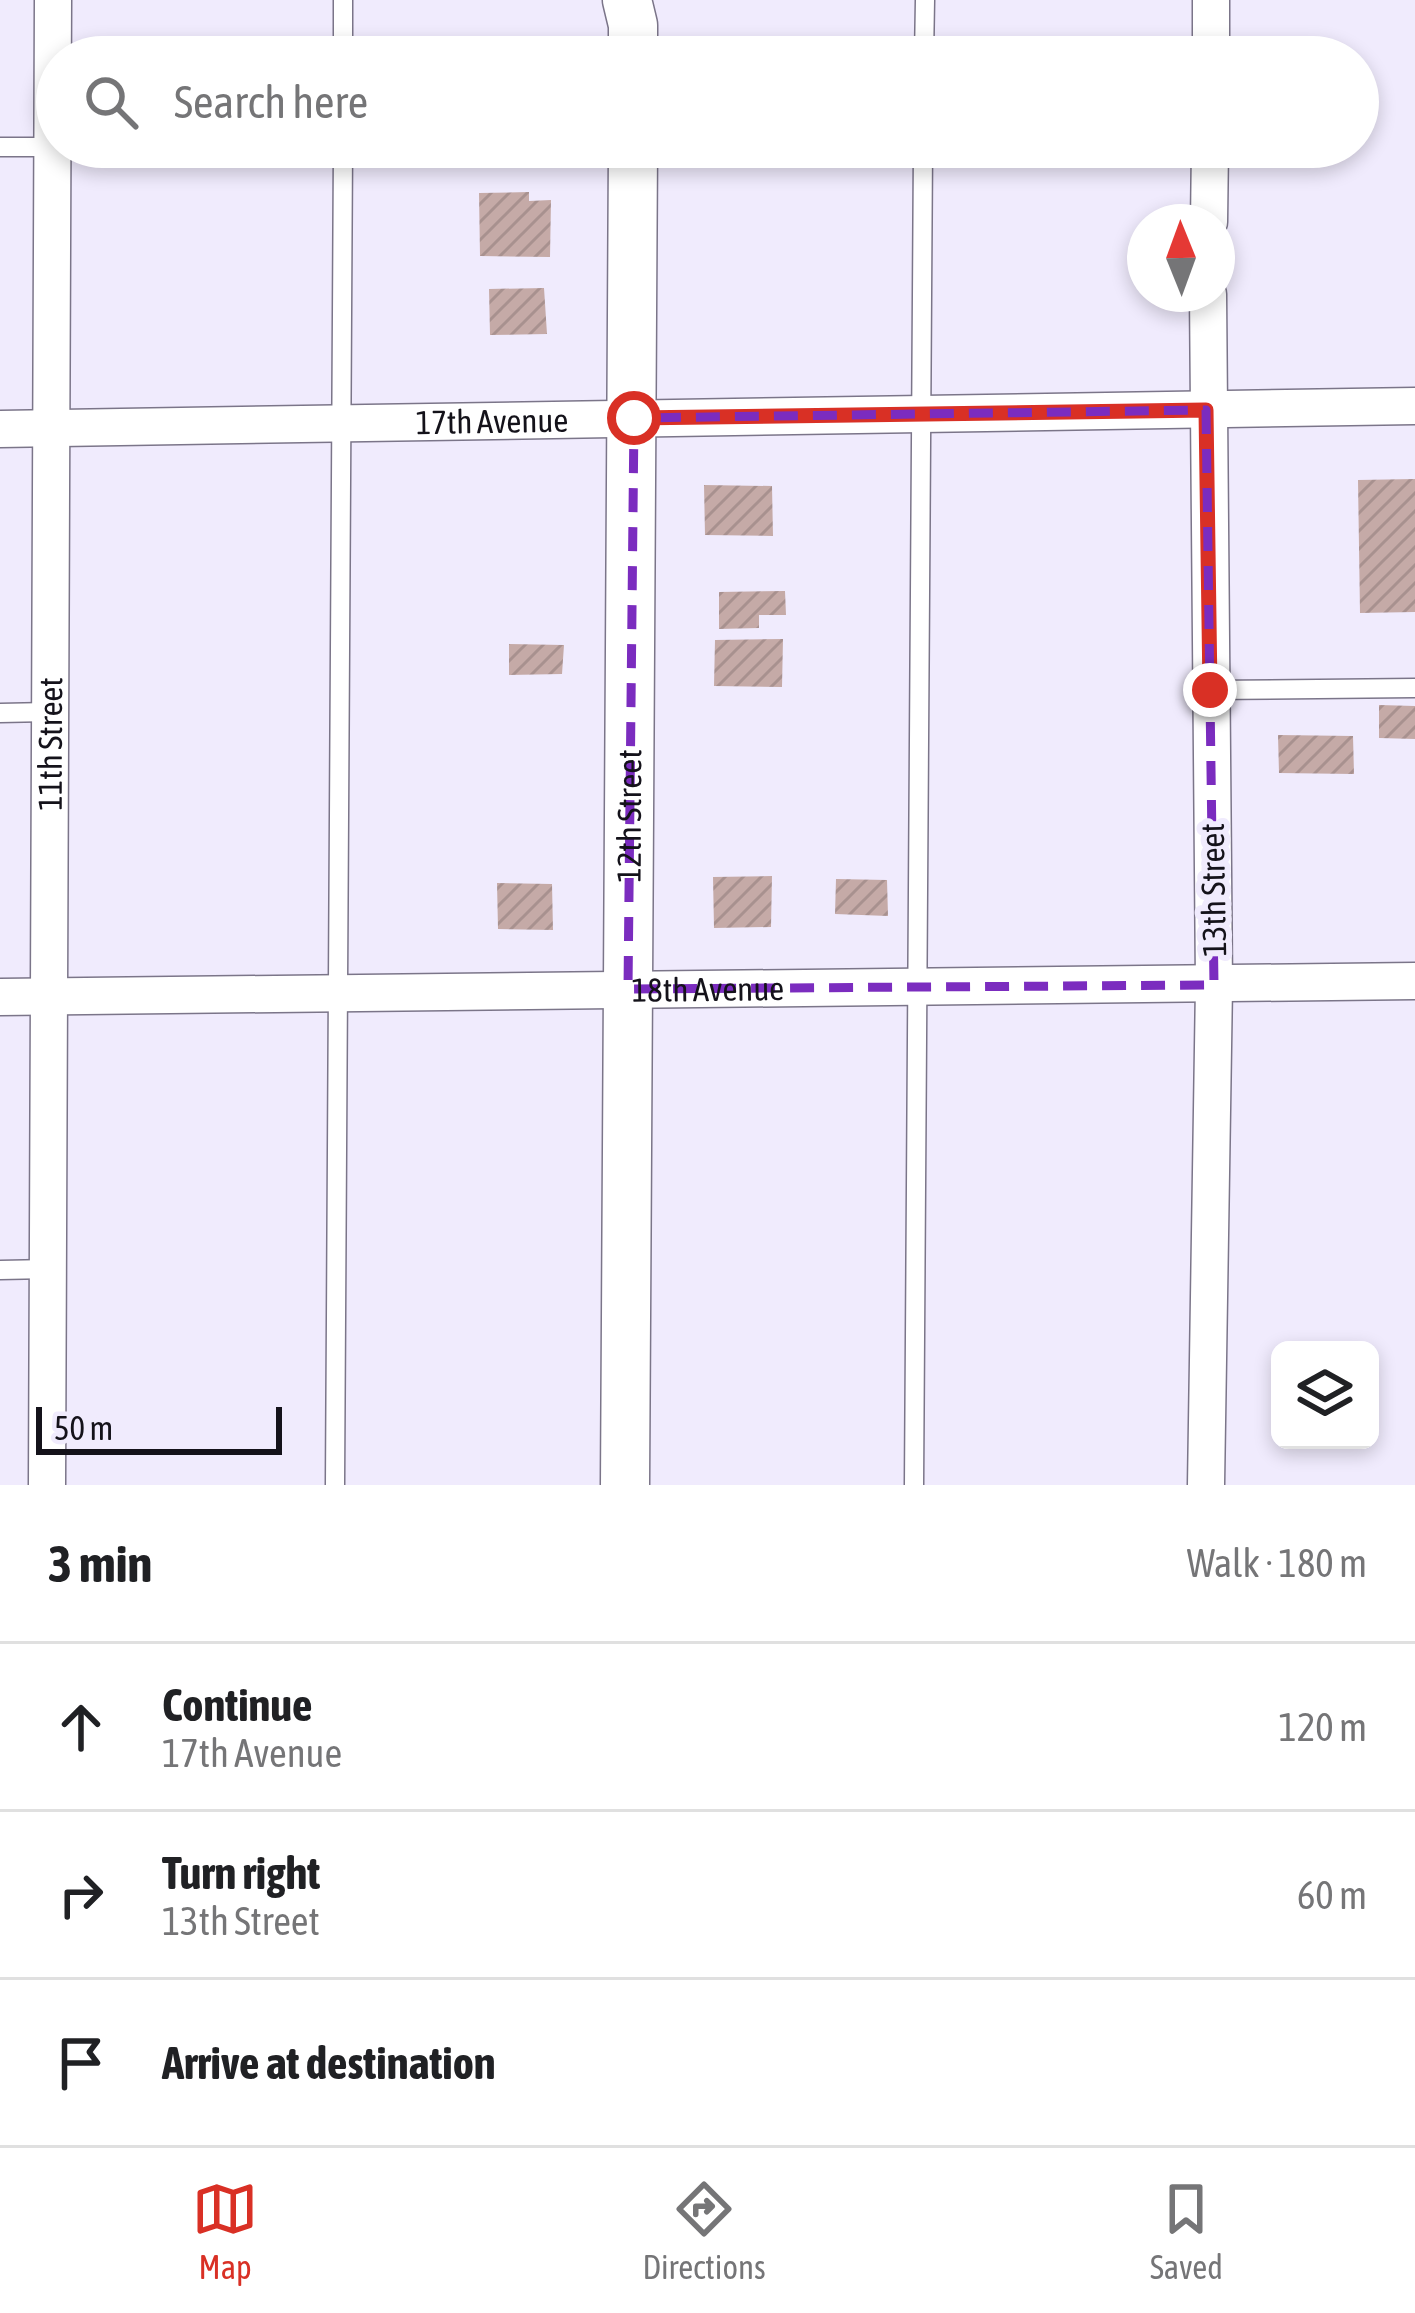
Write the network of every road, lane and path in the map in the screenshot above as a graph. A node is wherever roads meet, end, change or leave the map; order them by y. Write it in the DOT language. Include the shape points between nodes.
graph roads {
  1 [pos="53,0"];
  2 [pos="344,0"];
  3 [pos="925,0"];
  4 [pos="1211,0"];
  5 [pos="53,36"];
  6 [pos="343,36"];
  7 [pos="924,36"];
  8 [pos="1210,36"];
  9 [pos="0,147"];
  10 [pos="36,147"];
  11 [pos="52,168"];
  12 [pos="343,168"];
  13 [pos="633,168"];
  14 [pos="923,168"];
  15 [pos="1210,168"];
  16 [pos="1209,204"];
  17 [pos="1208,312"];
  18 [pos="1415,406"];
  19 [pos="1206,410"];
  20 [pos="919,415"];
  21 [pos="634,418"];
  22 [pos="342,422"];
  23 [pos="52,428"];
  24 [pos="0,429"];
  25 [pos="1415,688"];
  26 [pos="1210,690"];
  27 [pos="48,712"];
  28 [pos="0,713"];
  29 [pos="1415,980"];
  30 [pos="1214,985"];
  31 [pos="918,987"];
  32 [pos="628,988"];
  33 [pos="335,995"];
  34 [pos="51,996"];
  35 [pos="0,997"];
  36 [pos="49,1269"];
  37 [pos="0,1270"];
  38 [pos="47,1485"];
  39 [pos="335,1485"];
  40 [pos="625,1485"];
  41 [pos="914,1485"];
  42 [pos="1205,1485"];
  1 -- 5 [label="street, 11th Street"];
  2 -- 6 [label="lane"];
  3 -- 7 [label="lane"];
  4 -- 8 [label="street"];
  9 -- 10 [label="lane"];
  11 -- 23 [label="street, 11th Street"];
  12 -- 22 [label="lane"];
  13 -- 21 [label="street, 12th Street"];
  14 -- 20 [label="lane"];
  15 -- 16 [label="street"];
  17 -- 19 [label="street, 13th Street"];
  18 -- 19 [label="street, 17th Avenue"];
  19 -- 20 [label="street, 17th Avenue"];
  19 -- 26 [label="street, 13th Street"];
  20 -- 21 [label="street, 17th Avenue"];
  20 -- 31 [label="lane"];
  21 -- 22 [label="street, 17th Avenue"];
  21 -- 32 [label="street, 12th Street"];
  22 -- 23 [label="street, 17th Avenue"];
  22 -- 33 [label="lane"];
  23 -- 24 [label="street, 17th Avenue"];
  23 -- 27 [label="street, 11th Street"];
  25 -- 26 [label="lane"];
  26 -- 30 [label="street, 13th Street"];
  27 -- 28 [label="lane"];
  27 -- 34 [label="street, 11th Street"];
  29 -- 30 [label="street, 18th Avenue"];
  30 -- 31 [label="street, 18th Avenue"];
  30 -- 42 [label="street, 13th Street"];
  31 -- 32 [label="street, 18th Avenue"];
  31 -- 41 [label="lane"];
  32 -- 33 [label="street, 18th Avenue"];
  32 -- 40 [label="street, 12th Street"];
  33 -- 34 [label="street, 18th Avenue"];
  33 -- 39 [label="lane"];
  34 -- 35 [label="street, 18th Avenue"];
  34 -- 36 [label="street, 11th Street"];
  36 -- 37 [label="lane"];
  36 -- 38 [label="street, 11th Street"];
}
